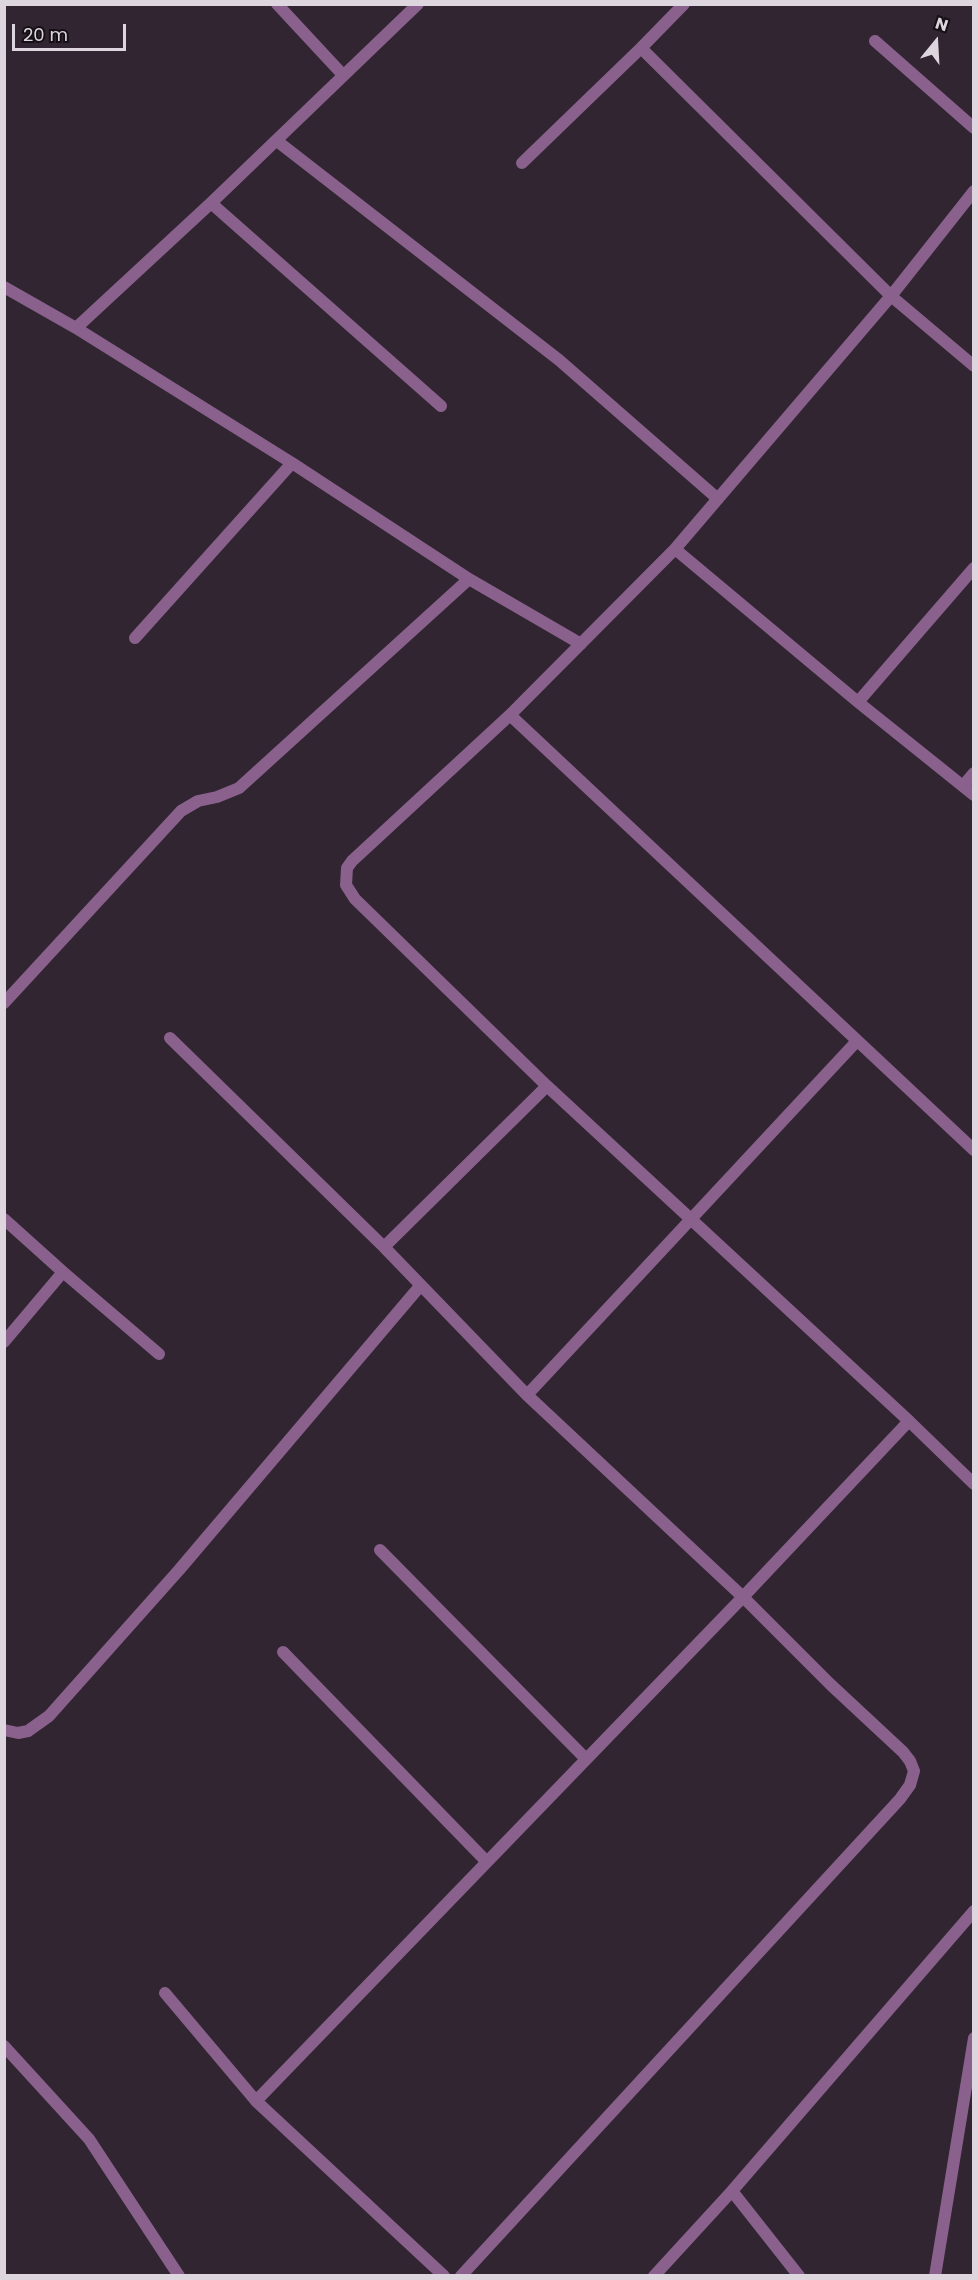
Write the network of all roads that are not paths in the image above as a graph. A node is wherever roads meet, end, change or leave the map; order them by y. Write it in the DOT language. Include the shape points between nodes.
graph roads {
  1 [pos="277,4"];
  2 [pos="418,4"];
  3 [pos="684,4"];
  4 [pos="875,41"];
  5 [pos="641,48"];
  6 [pos="343,75"];
  7 [pos="974,128"];
  8 [pos="277,141"];
  9 [pos="522,163"];
  10 [pos="974,190"];
  11 [pos="211,203"];
  12 [pos="4,287"];
  13 [pos="891,296"];
  14 [pos="76,328"];
  15 [pos="974,366"];
  16 [pos="441,406"];
  17 [pos="292,464"];
  18 [pos="718,499"];
  19 [pos="675,549"];
  20 [pos="974,568"];
  21 [pos="469,579"];
  22 [pos="135,638"];
  23 [pos="580,644"];
  24 [pos="858,702"];
  25 [pos="510,715"];
  26 [pos="974,773"];
  27 [pos="963,786"];
  28 [pos="974,795"];
  29 [pos="4,1003"];
  30 [pos="170,1038"];
  31 [pos="857,1041"];
  32 [pos="547,1086"];
  33 [pos="974,1150"];
  34 [pos="690,1218"];
  35 [pos="4,1219"];
  36 [pos="384,1247"];
  37 [pos="63,1272"];
  38 [pos="421,1285"];
  39 [pos="4,1342"];
  40 [pos="159,1354"];
  41 [pos="527,1395"];
  42 [pos="909,1421"];
  43 [pos="974,1484"];
  44 [pos="380,1550"];
  45 [pos="743,1597"];
  46 [pos="283,1652"];
  47 [pos="4,1730"];
  48 [pos="586,1759"];
  49 [pos="488,1862"];
  50 [pos="974,1911"];
  51 [pos="165,1993"];
  52 [pos="974,2038"];
  53 [pos="4,2046"];
  54 [pos="256,2101"];
  55 [pos="732,2191"];
  56 [pos="178,2276"];
  57 [pos="444,2276"];
  58 [pos="461,2276"];
  59 [pos="654,2276"];
  60 [pos="800,2276"];
  61 [pos="935,2276"];
  1 -- 6 [label="street"];
  2 -- 6 [label="street"];
  3 -- 5 [label="street"];
  4 -- 7 [label="street"];
  5 -- 9 [label="street"];
  5 -- 13 [label="street"];
  6 -- 8 [label="street"];
  8 -- 11 [label="street"];
  8 -- 18 [label="street" via="559,360"];
  10 -- 13 [label="street"];
  11 -- 14 [label="street"];
  11 -- 16 [label="street"];
  12 -- 14 [label="street"];
  13 -- 15 [label="street"];
  13 -- 18 [label="street"];
  14 -- 17 [label="street"];
  17 -- 21 [label="street"];
  17 -- 22 [label="street"];
  18 -- 19 [label="street"];
  19 -- 23 [label="street"];
  19 -- 24 [label="street"];
  20 -- 24 [label="street"];
  21 -- 23 [label="street"];
  21 -- 29 [label="street" via="239,788 198,801 181,811"];
  23 -- 25 [label="street"];
  24 -- 27 [label="street"];
  25 -- 31 [label="street"];
  25 -- 32 [label="street" via="352,861 347,868 346,885 355,899"];
  26 -- 27 [label="street"];
  27 -- 28 [label="street"];
  30 -- 36 [label="street"];
  31 -- 33 [label="street"];
  31 -- 34 [label="street"];
  32 -- 34 [label="street"];
  32 -- 36 [label="street"];
  34 -- 41 [label="street"];
  34 -- 42 [label="street"];
  35 -- 37 [label="street"];
  36 -- 38 [label="street"];
  37 -- 39 [label="street"];
  37 -- 40 [label="street"];
  38 -- 41 [label="street"];
  38 -- 47 [label="street" via="179,1570 49,1716 28,1731"];
  41 -- 45 [label="street"];
  42 -- 43 [label="street"];
  42 -- 45 [label="street"];
  44 -- 48 [label="street"];
  45 -- 48 [label="street"];
  45 -- 58 [label="street" via="903,1752 914,1772 910,1785"];
  46 -- 49 [label="street"];
  48 -- 49 [label="street"];
  49 -- 54 [label="street"];
  50 -- 55 [label="street"];
  51 -- 54 [label="street"];
  52 -- 61 [label="street"];
  53 -- 56 [label="street" via="90,2139"];
  54 -- 57 [label="street"];
  55 -- 59 [label="street"];
  55 -- 60 [label="street"];
}
